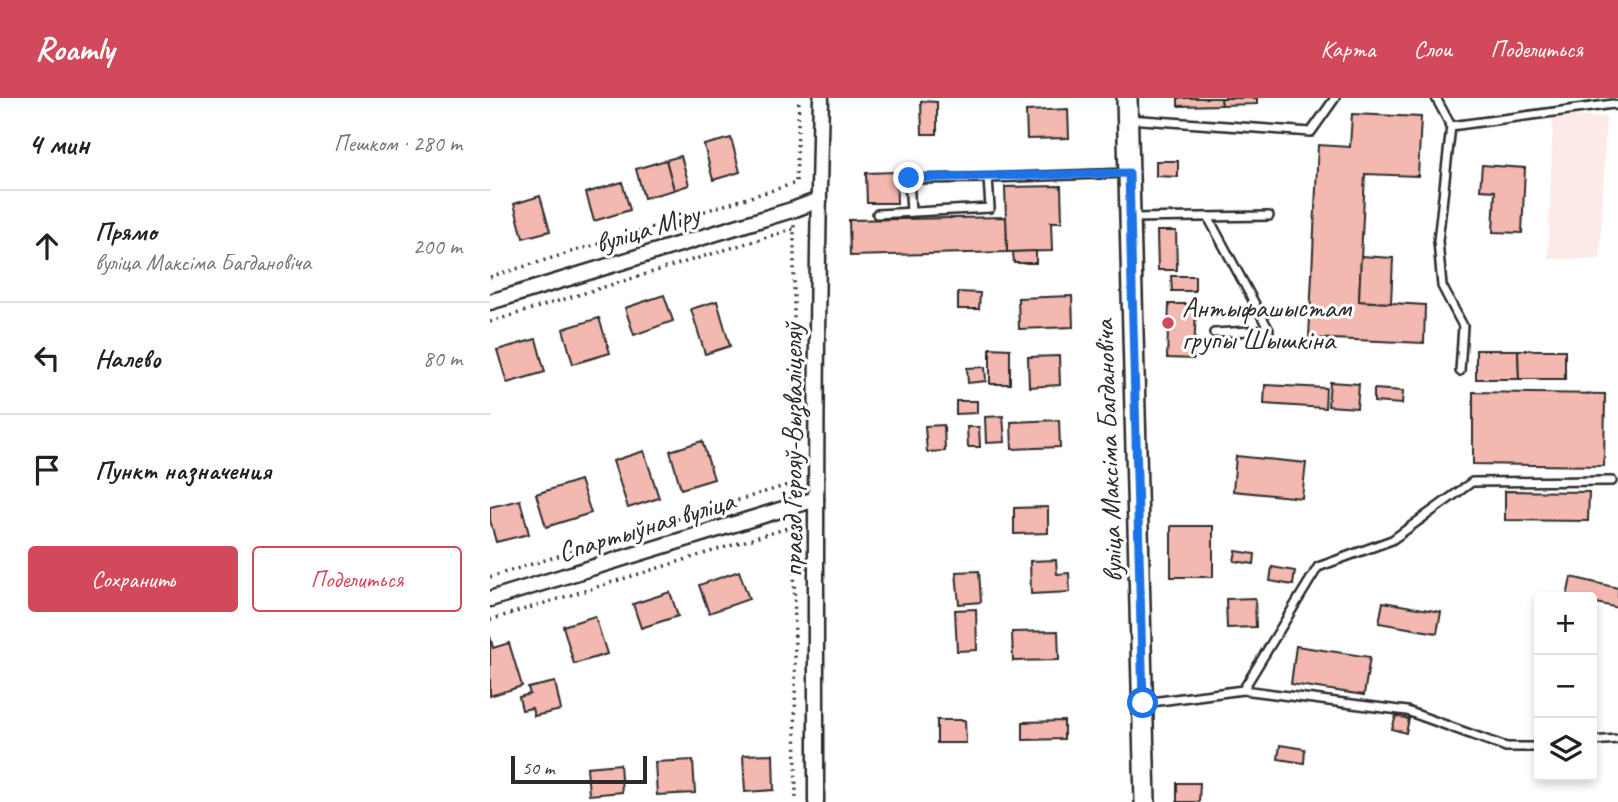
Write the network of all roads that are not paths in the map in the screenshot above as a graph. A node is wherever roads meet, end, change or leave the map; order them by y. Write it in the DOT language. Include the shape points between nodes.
graph roads {
  1 [pos="821,98"];
  2 [pos="1127,98"];
  3 [pos="1335,98"];
  4 [pos="1436,98"];
  5 [pos="1615,103"];
  6 [pos="1128,119"];
  7 [pos="1451,126"];
  8 [pos="1129,173"];
  9 [pos="988,178"];
  10 [pos="819,200"];
  11 [pos="911,212"];
  12 [pos="877,214"];
  13 [pos="1269,215"];
  14 [pos="1208,217"];
  15 [pos="1130,218"];
  16 [pos="490,302"];
  17 [pos="1214,333"];
  18 [pos="1460,371"];
  19 [pos="1612,481"];
  20 [pos="816,499"];
  21 [pos="490,599"];
  22 [pos="1243,690"];
  23 [pos="1143,703"];
  24 [pos="1618,739"];
  25 [pos="1597,741"];
  26 [pos="1534,747"];
  27 [pos="816,802"];
  28 [pos="1145,802"];
  1 -- 10 [label="street, праезд Герояў-Вызваліцеляў"];
  2 -- 6 [label="main road, вуліца Максіма Багдановіча"];
  3 -- 6 [label="lane" via="1311,132"];
  4 -- 7 [label="lane"];
  5 -- 7 [label="lane"];
  6 -- 8 [label="main road, вуліца Максіма Багдановіча"];
  7 -- 18 [label="lane" via="1438,241 1442,286 1463,326"];
  8 -- 9 [label="lane"];
  8 -- 15 [label="main road, вуліца Максіма Багдановіча"];
  9 -- 11 [label="lane" via="990,208"];
  9 -- 11 [label="lane" via="909,178"];
  10 -- 16 [label="street, вуліца Міру"];
  10 -- 20 [label="street, праезд Герояў-Вызваліцеляў"];
  11 -- 12 [label="lane"];
  13 -- 14 [label="lane"];
  14 -- 15 [label="lane"];
  14 -- 17 [label="lane" via="1269,330"];
  15 -- 23 [label="main road, вуліца Максіма Багдановіча"];
  19 -- 22 [label="lane" via="1472,482 1392,540 1318,567"];
  20 -- 21 [label="street, Спартыўная вуліца"];
  20 -- 27 [label="street, праезд Герояў-Вызваліцеляў"];
  22 -- 23 [label="lane"];
  22 -- 26 [label="lane" via="1407,711 1506,747"];
  23 -- 28 [label="main road, вуліца Максіма Багдановіча"];
  24 -- 25 [label="lane"];
}
